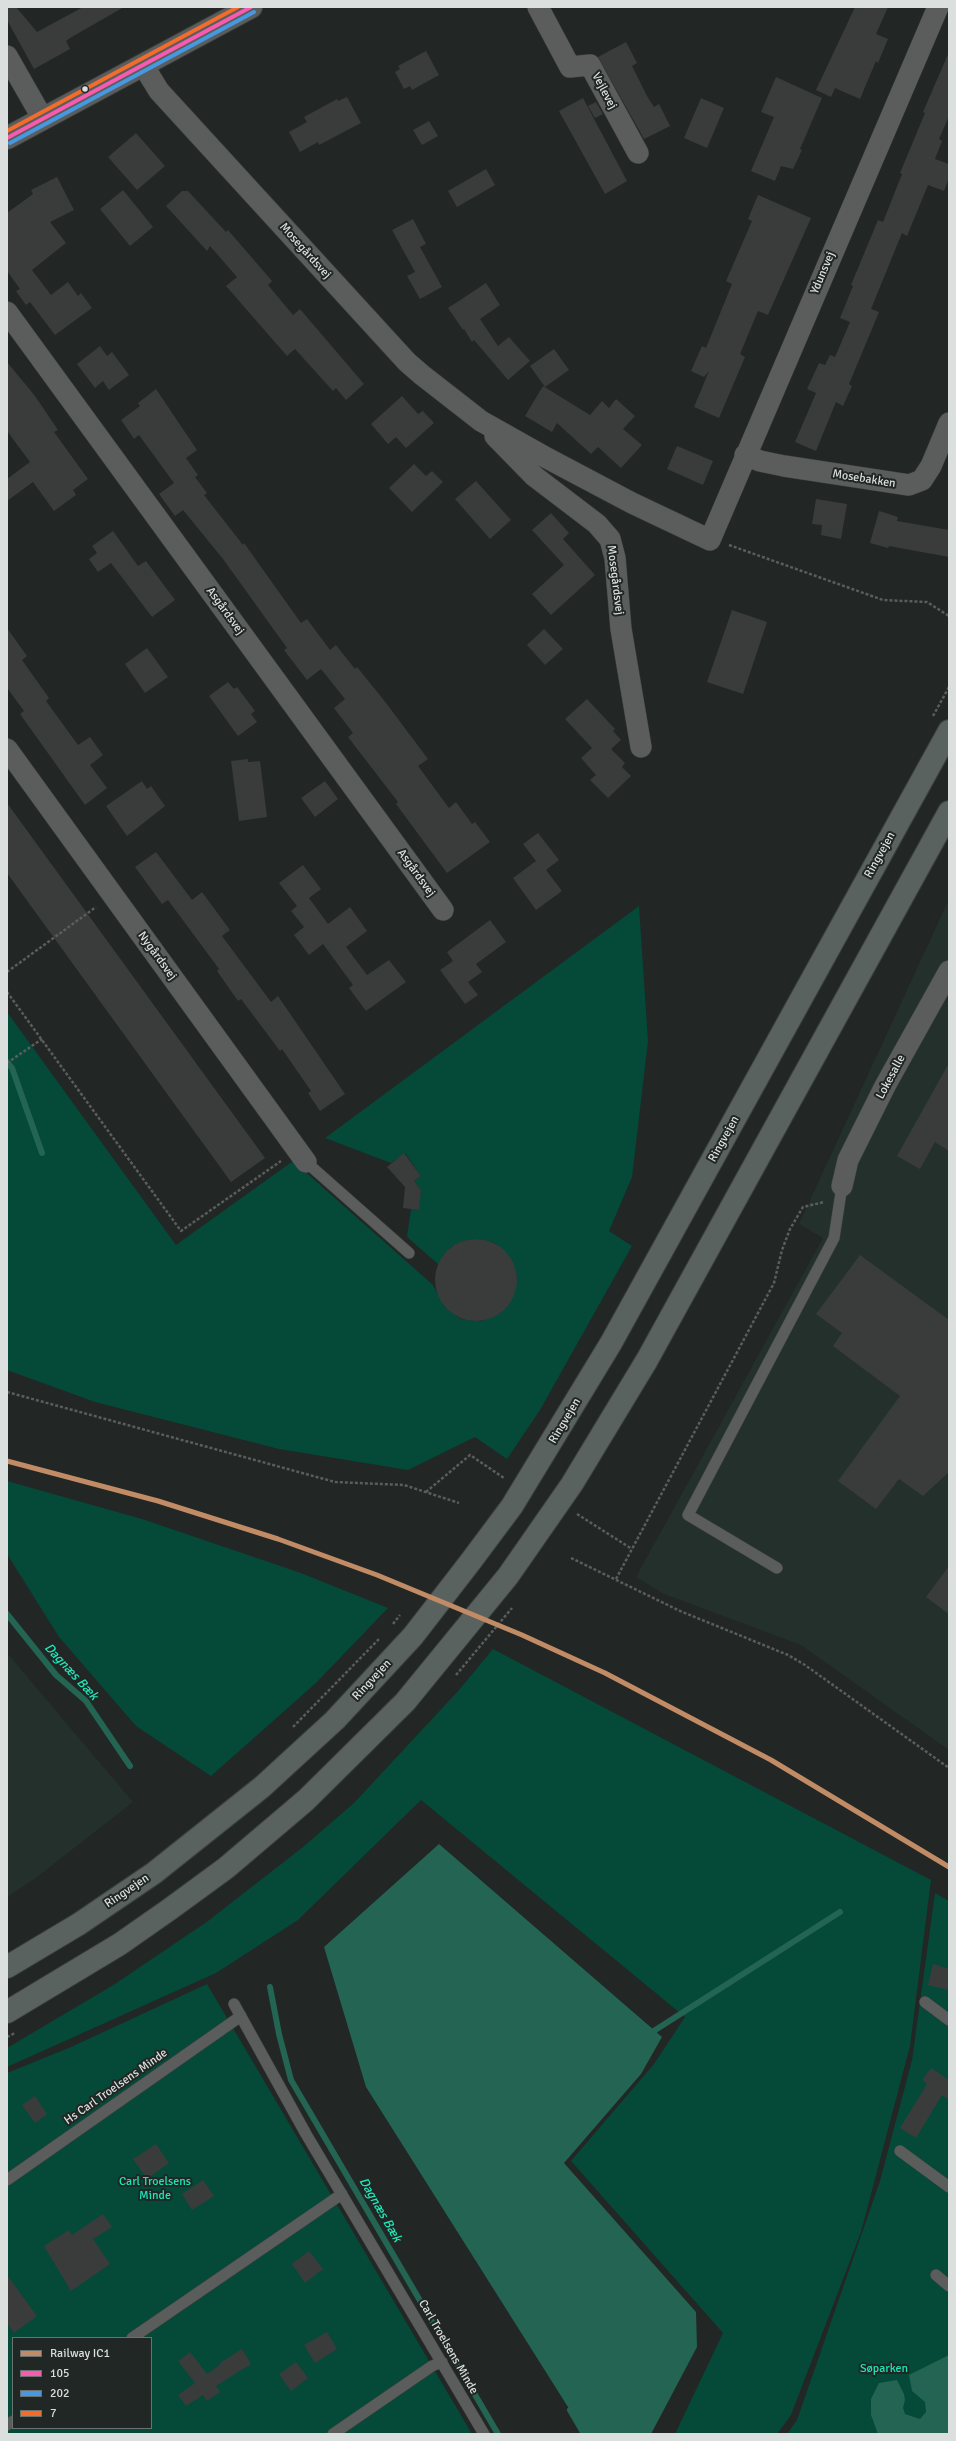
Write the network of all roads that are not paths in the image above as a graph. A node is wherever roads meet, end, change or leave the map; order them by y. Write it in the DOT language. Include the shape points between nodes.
graph roads {
  1 [pos="251,7"];
  2 [pos="538,7"];
  3 [pos="938,7"];
  4 [pos="7,56"];
  5 [pos="143,65"];
  6 [pos="43,119"];
  7 [pos="7,138"];
  8 [pos="638,153"];
  9 [pos="7,312"];
  10 [pos="481,421"];
  11 [pos="949,423"];
  12 [pos="745,455"];
  13 [pos="711,538"];
  14 [pos="949,731"];
  15 [pos="641,747"];
  16 [pos="7,749"];
  17 [pos="949,812"];
  18 [pos="443,910"];
  19 [pos="949,971"];
  20 [pos="302,1156"];
  21 [pos="841,1193"];
  22 [pos="409,1253"];
  23 [pos="777,1568"];
  24 [pos="7,1967"];
  25 [pos="925,2002"];
  26 [pos="234,2004"];
  27 [pos="7,2012"];
  28 [pos="241,2016"];
  29 [pos="949,2020"];
  30 [pos="900,2151"];
  31 [pos="7,2180"];
  32 [pos="949,2187"];
  33 [pos="342,2194"];
  34 [pos="936,2275"];
  35 [pos="949,2286"];
  36 [pos="133,2337"];
  37 [pos="442,2362"];
  38 [pos="333,2434"];
  39 [pos="484,2434"];
  1 -- 5 [label="street"];
  2 -- 8 [label="street, Vejlevej" via="570,67 590,65"];
  3 -- 12 [label="street, Ydunsvej"];
  4 -- 6 [label="street"];
  5 -- 6 [label="street"];
  5 -- 10 [label="street, Mosegårdsvej" via="159,91 407,362"];
  6 -- 7 [label="street"];
  9 -- 18 [label="street, Asgårdsvej"];
  10 -- 13 [label="street, Mosegårdsvej" via="632,503"];
  10 -- 15 [label="street, Mosegårdsvej" via="534,476 597,524 610,539 615,558 621,629"];
  11 -- 12 [label="street, Mosebakken" via="931,466 922,480 909,485 784,466"];
  12 -- 13 [label="street, Ydunsvej"];
  14 -- 24 [label="main road, Ringvejen" via="611,1343 512,1506 472,1561 413,1636 335,1720 262,1788 154,1873 79,1924"];
  16 -- 20 [label="street, Nygårdsvej"];
  17 -- 27 [label="main road" via="647,1360 572,1484 508,1576 449,1651 373,1736 306,1800 226,1868 120,1944"];
  19 -- 21 [label="street, Lokesalle" via="885,1086 848,1160"];
  20 -- 22 [label="lane"];
  21 -- 23 [label="lane" via="834,1238 688,1515"];
  25 -- 29 [label="lane"];
  26 -- 28 [label="lane, Carl Troelsens Minde"];
  28 -- 31 [label="lane, Hs Carl Troelsens Minde"];
  28 -- 33 [label="lane, Carl Troelsens Minde"];
  30 -- 32 [label="lane"];
  33 -- 36 [label="lane"];
  33 -- 37 [label="lane, Carl Troelsens Minde"];
  34 -- 35 [label="lane"];
  37 -- 38 [label="lane" via="432,2366"];
  37 -- 39 [label="lane, Carl Troelsens Minde"];
}
